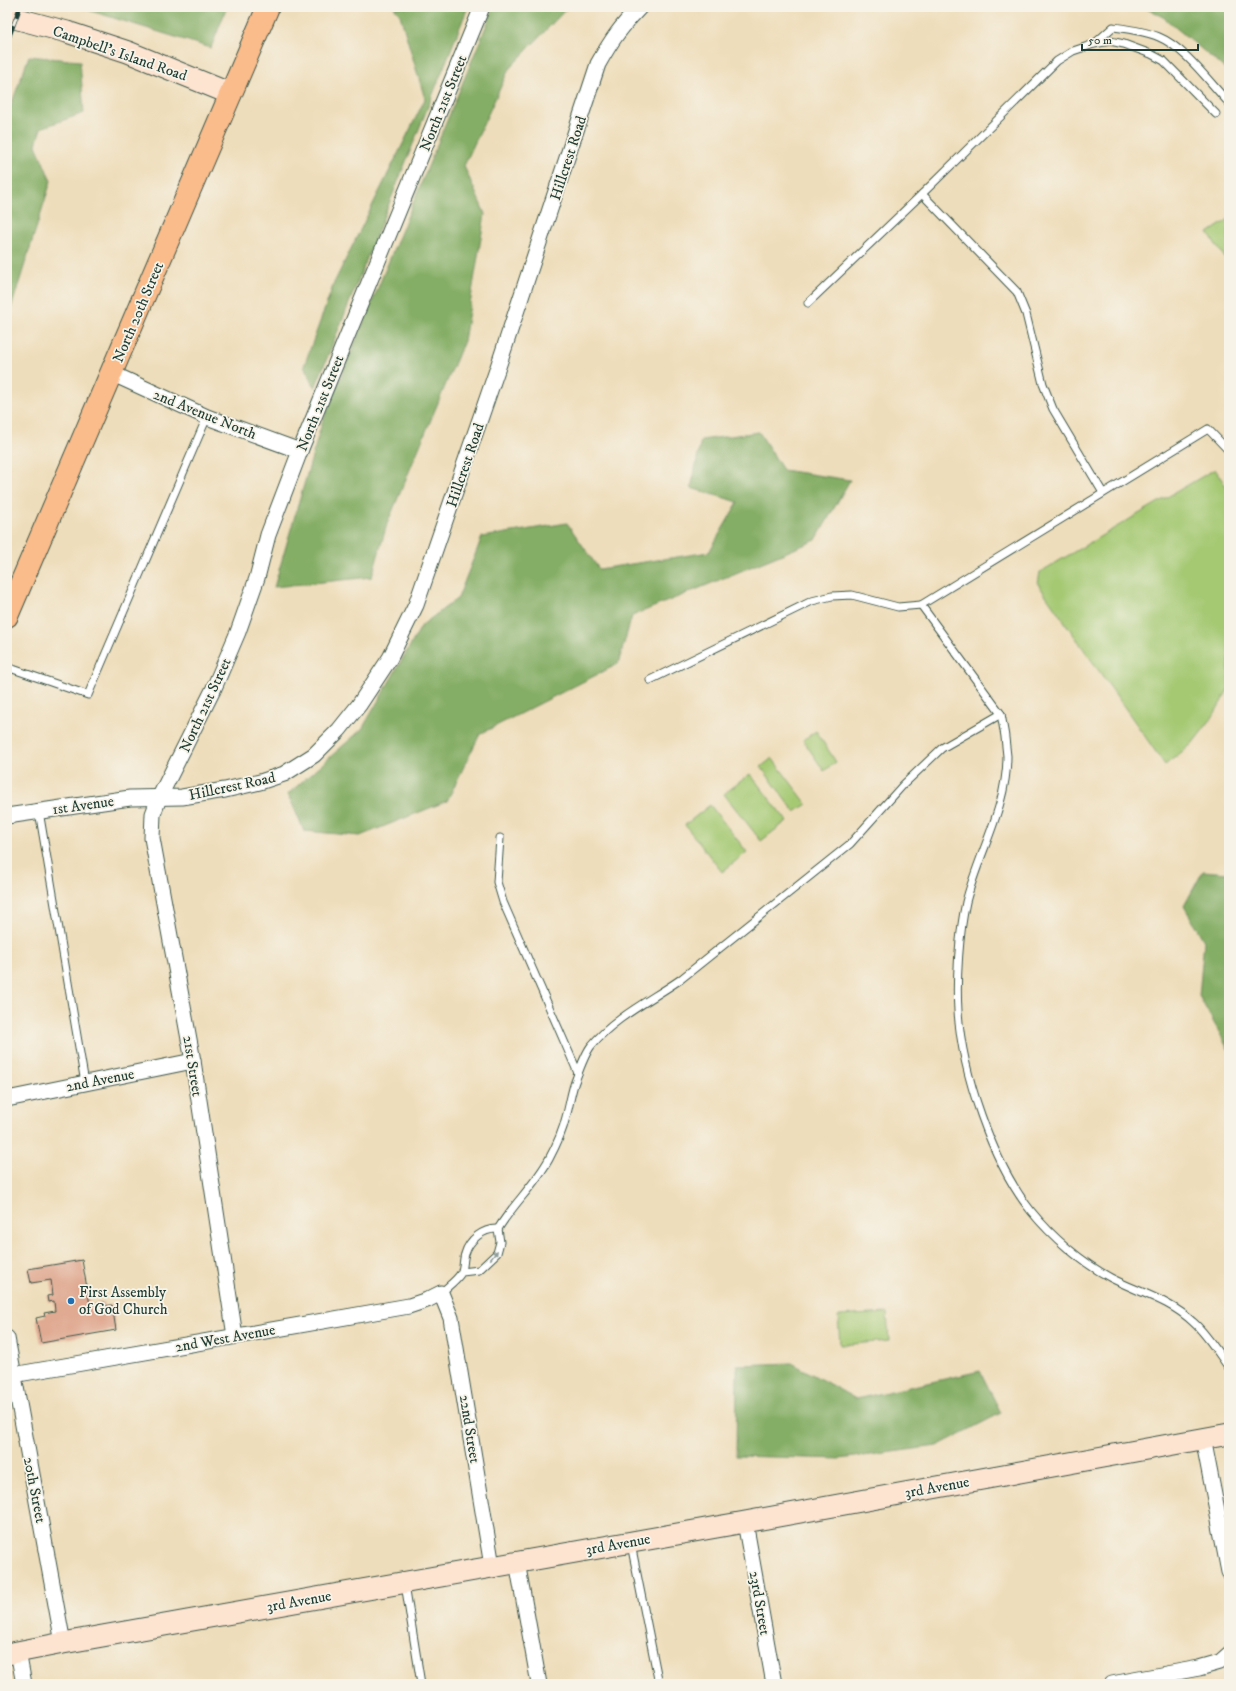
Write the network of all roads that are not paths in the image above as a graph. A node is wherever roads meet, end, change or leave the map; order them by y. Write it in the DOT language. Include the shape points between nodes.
graph roads {
  1 [pos="268,7"];
  2 [pos="482,7"];
  3 [pos="640,7"];
  4 [pos="7,16"];
  5 [pos="1094,44"];
  6 [pos="231,94"];
  7 [pos="1229,103"];
  8 [pos="1216,114"];
  9 [pos="922,194"];
  10 [pos="808,303"];
  11 [pos="111,373"];
  12 [pos="206,417"];
  13 [pos="300,451"];
  14 [pos="1229,451"];
  15 [pos="1103,493"];
  16 [pos="921,605"];
  17 [pos="7,616"];
  18 [pos="7,667"];
  19 [pos="650,680"];
  20 [pos="1001,714"];
  21 [pos="159,798"];
  22 [pos="38,811"];
  23 [pos="7,816"];
  24 [pos="500,838"];
  25 [pos="193,1061"];
  26 [pos="578,1073"];
  27 [pos="85,1083"];
  28 [pos="7,1099"];
  29 [pos="498,1230"];
  30 [pos="462,1272"];
  31 [pos="441,1293"];
  32 [pos="235,1336"];
  33 [pos="7,1338"];
  34 [pos="1229,1368"];
  35 [pos="10,1375"];
  36 [pos="1229,1434"];
  37 [pos="1204,1438"];
  38 [pos="745,1522"];
  39 [pos="631,1542"];
  40 [pos="517,1562"];
  41 [pos="492,1566"];
  42 [pos="1229,1572"];
  43 [pos="405,1582"];
  44 [pos="63,1643"];
  45 [pos="13,1653"];
  46 [pos="1229,1654"];
  47 [pos="24,1684"];
  48 [pos="421,1684"];
  49 [pos="538,1684"];
  50 [pos="659,1684"];
  51 [pos="774,1684"];
  52 [pos="1112,1684"];
  1 -- 6 [label="main road, North 20th Street"];
  2 -- 13 [label="street, North 21st Street"];
  3 -- 21 [label="street, Hillcrest Road" via="624,22 598,64 449,512 416,605 390,658 339,730 314,755 284,774 226,790"];
  4 -- 6 [label="street, Campbell's Island Road" via="68,32 128,52"];
  5 -- 7 [label="lane" via="1114,27 1159,37 1178,48"];
  5 -- 8 [label="lane" via="1110,41 1124,44 1164,61"];
  5 -- 9 [label="lane" via="1073,51 1058,61"];
  6 -- 11 [label="main road, North 20th Street"];
  9 -- 10 [label="lane"];
  9 -- 15 [label="lane" via="1017,292 1026,314 1043,384 1053,409"];
  11 -- 12 [label="street, 2nd Avenue North"];
  11 -- 17 [label="main road, North 20th Street"];
  12 -- 13 [label="street, 2nd Avenue North"];
  12 -- 18 [label="lane" via="88,695"];
  13 -- 21 [label="street, North 21st Street" via="268,535 257,578 238,632 214,688"];
  14 -- 15 [label="lane" via="1208,429"];
  15 -- 16 [label="lane"];
  16 -- 19 [label="lane" via="898,607 852,595 812,601"];
  16 -- 20 [label="lane"];
  20 -- 26 [label="lane" via="942,748 903,785 850,844 681,979 636,1007 603,1033 590,1047"];
  20 -- 34 [label="lane" via="1007,758 1002,794 966,903 958,960 958,1011 966,1062 994,1149 1011,1182 1031,1211 1054,1235 1082,1260 1111,1278 1172,1306 1194,1322"];
  21 -- 22 [label="street, 1st Avenue" via="130,798"];
  21 -- 25 [label="street, 21st Street" via="153,814 152,838"];
  22 -- 23 [label="street, 1st Avenue"];
  22 -- 27 [label="lane"];
  24 -- 26 [label="lane" via="497,882 503,902"];
  25 -- 27 [label="street, 2nd Avenue"];
  25 -- 32 [label="street, 21st Street"];
  26 -- 29 [label="lane" via="566,1117 550,1157 538,1178 508,1213"];
  27 -- 28 [label="street, 2nd Avenue"];
  29 -- 30 [label="lane" via="481,1232 471,1242 465,1252"];
  30 -- 29 [label="lane, one-way" via="478,1270 497,1253 500,1242"];
  30 -- 31 [label="lane"];
  31 -- 32 [label="street, 2nd West Avenue" via="409,1306"];
  31 -- 41 [label="street, 22nd Street" via="451,1318"];
  32 -- 35 [label="street, 2nd West Avenue"];
  33 -- 35 [label="street, 20th Street"];
  35 -- 44 [label="street, 20th Street"];
  36 -- 37 [label="street, 3rd Avenue"];
  37 -- 38 [label="street, 3rd Avenue"];
  37 -- 42 [label="street"];
  38 -- 39 [label="street, 3rd Avenue"];
  38 -- 51 [label="street, 23rd Street"];
  39 -- 40 [label="street, 3rd Avenue"];
  39 -- 50 [label="lane"];
  40 -- 41 [label="street, 3rd Avenue"];
  40 -- 49 [label="street"];
  41 -- 43 [label="street, 3rd Avenue"];
  43 -- 44 [label="street, 3rd Avenue"];
  43 -- 48 [label="lane"];
  44 -- 45 [label="street, 3rd Avenue"];
  45 -- 47 [label="street"];
  46 -- 52 [label="street" via="1220,1662 1199,1668"];
}
